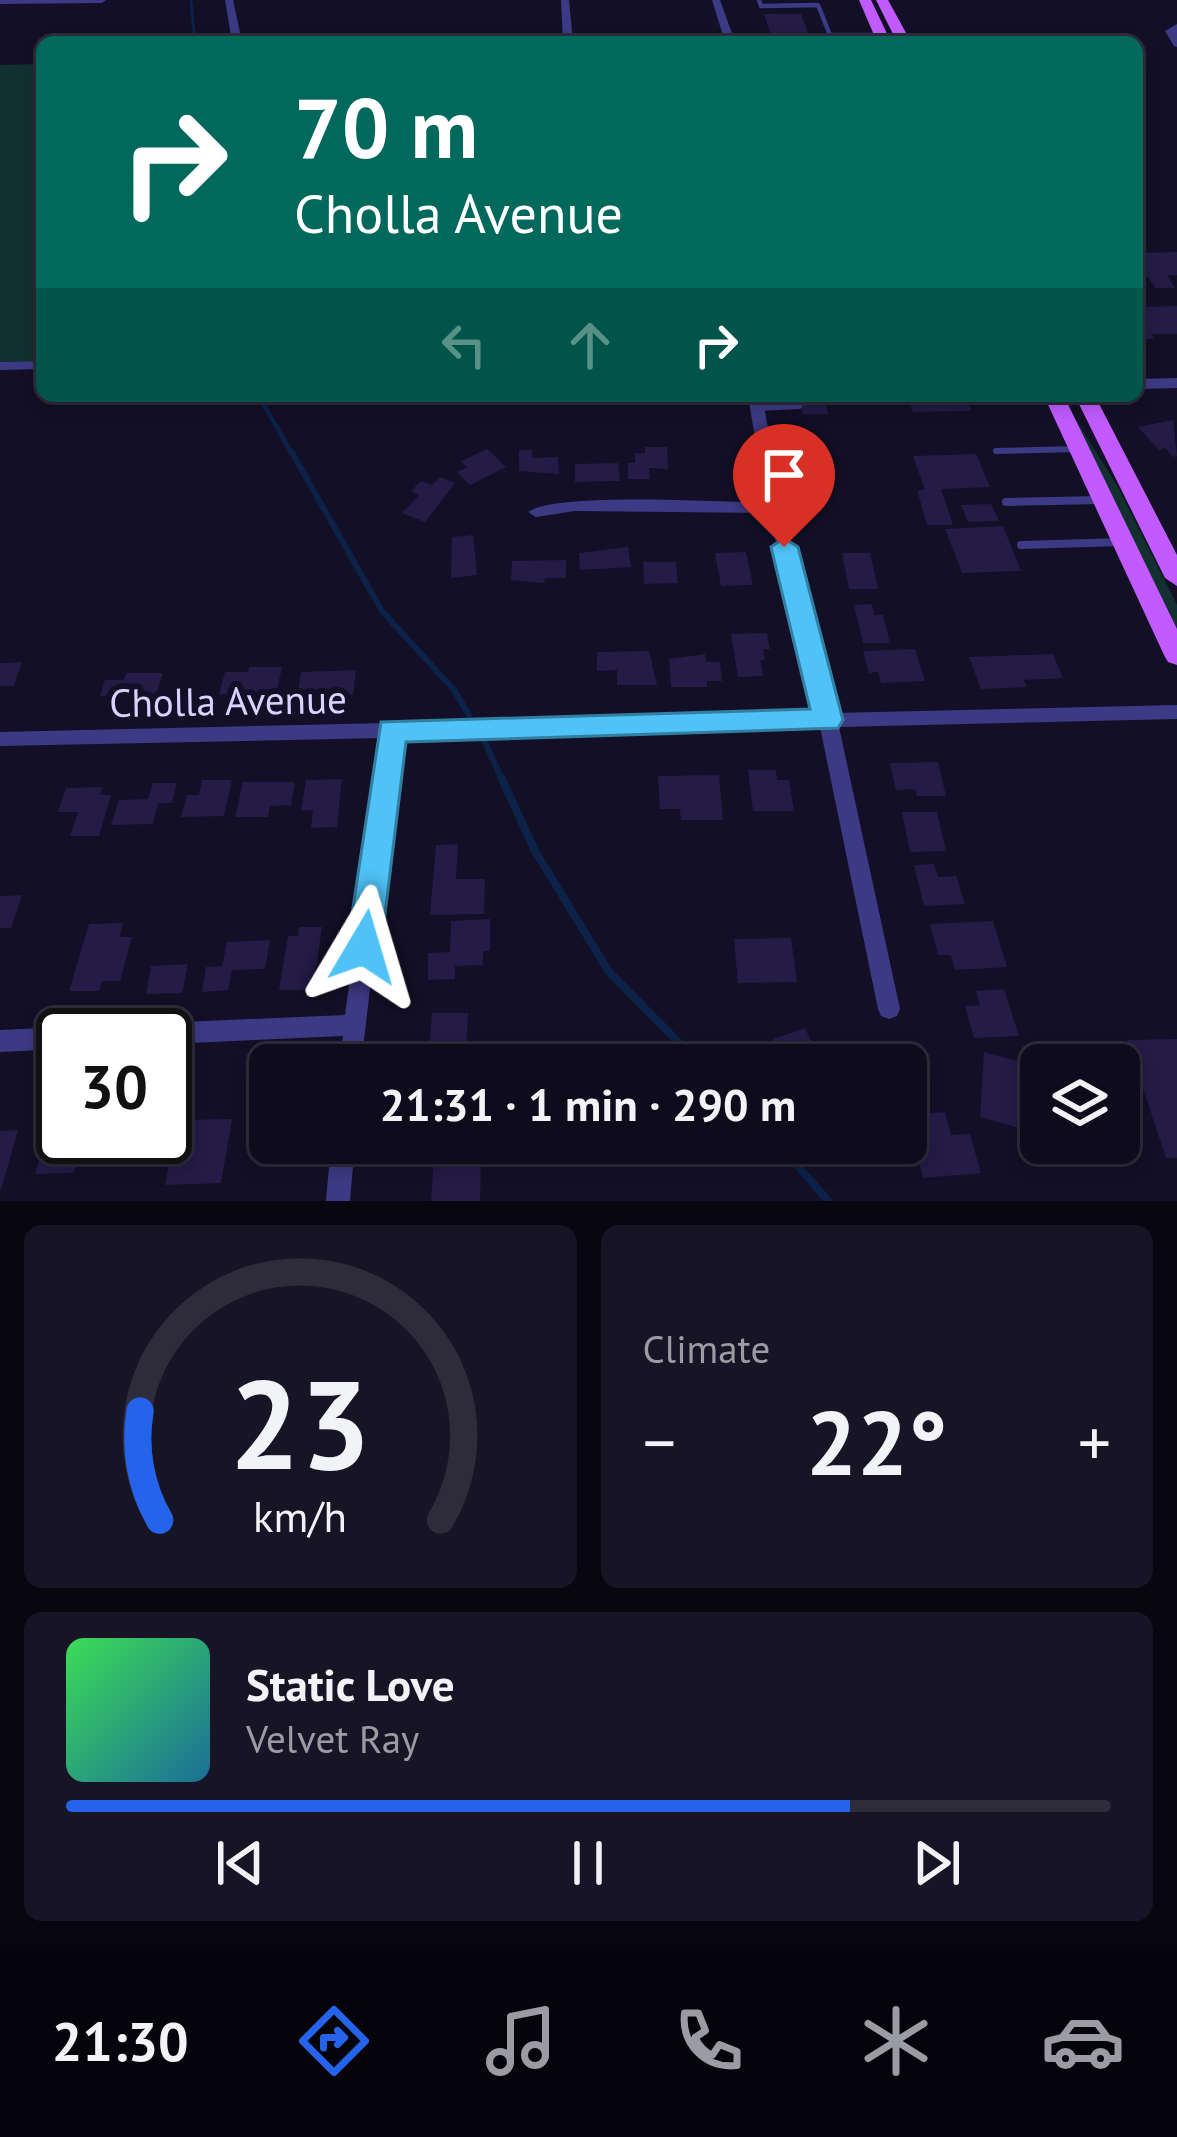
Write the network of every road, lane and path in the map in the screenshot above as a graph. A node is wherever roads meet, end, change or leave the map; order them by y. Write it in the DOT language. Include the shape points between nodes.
graph roads {
  1 [pos="102,0"];
  2 [pos="229,0"];
  3 [pos="565,0"];
  4 [pos="716,0"];
  5 [pos="759,0"];
  6 [pos="865,0"];
  7 [pos="882,0"];
  8 [pos="0,1"];
  9 [pos="1177,27"];
  10 [pos="236,36"];
  11 [pos="568,36"];
  12 [pos="728,36"];
  13 [pos="847,36"];
  14 [pos="881,36"];
  15 [pos="901,36"];
  16 [pos="1177,44"];
  17 [pos="36,365"];
  18 [pos="0,366"];
  19 [pos="1177,383"];
  20 [pos="1143,384"];
  21 [pos="756,402"];
  22 [pos="1057,402"];
  23 [pos="1072,402"];
  24 [pos="1088,402"];
  25 [pos="799,406"];
  26 [pos="1079,449"];
  27 [pos="996,451"];
  28 [pos="1124,471"];
  29 [pos="1103,500"];
  30 [pos="1006,502"];
  31 [pos="775,508"];
  32 [pos="536,512"];
  33 [pos="1124,542"];
  34 [pos="1021,545"];
  35 [pos="1177,578"];
  36 [pos="1177,655"];
  37 [pos="1177,712"];
  38 [pos="828,720"];
  39 [pos="392,730"];
  40 [pos="0,740"];
  41 [pos="889,1009"];
  42 [pos="353,1025"];
  43 [pos="192,1032"];
  44 [pos="36,1039"];
  45 [pos="0,1041"];
  46 [pos="352,1044"];
  47 [pos="341,1164"];
  48 [pos="338,1201"];
  1 -- 8 [label="street"];
  2 -- 10 [label="street"];
  3 -- 11 [label="street"];
  4 -- 12 [label="street"];
  5 -- 13 [label="lane" via="818,5 830,35"];
  6 -- 14 [label="main road"];
  7 -- 15 [label="main road"];
  9 -- 16 [label="street" via="1170,32"];
  17 -- 18 [label="street"];
  19 -- 20 [label="street"];
  21 -- 25 [label="lane"];
  21 -- 31 [label="street"];
  22 -- 26 [label="main road"];
  23 -- 28 [label="main road" via="1107,459"];
  24 -- 28 [label="main road"];
  26 -- 27 [label="lane"];
  26 -- 29 [label="main road"];
  28 -- 35 [label="main road"];
  29 -- 30 [label="lane"];
  29 -- 33 [label="main road"];
  31 -- 32 [label="street"];
  31 -- 38 [label="street"];
  33 -- 34 [label="lane"];
  33 -- 36 [label="main road"];
  37 -- 38 [label="street, Cholla Avenue"];
  38 -- 39 [label="street, Cholla Avenue"];
  38 -- 41 [label="street"];
  39 -- 40 [label="street, Cholla Avenue"];
  39 -- 42 [label="street"];
  42 -- 43 [label="street"];
  42 -- 46 [label="street"];
  44 -- 45 [label="street"];
  47 -- 48 [label="street"];
}
